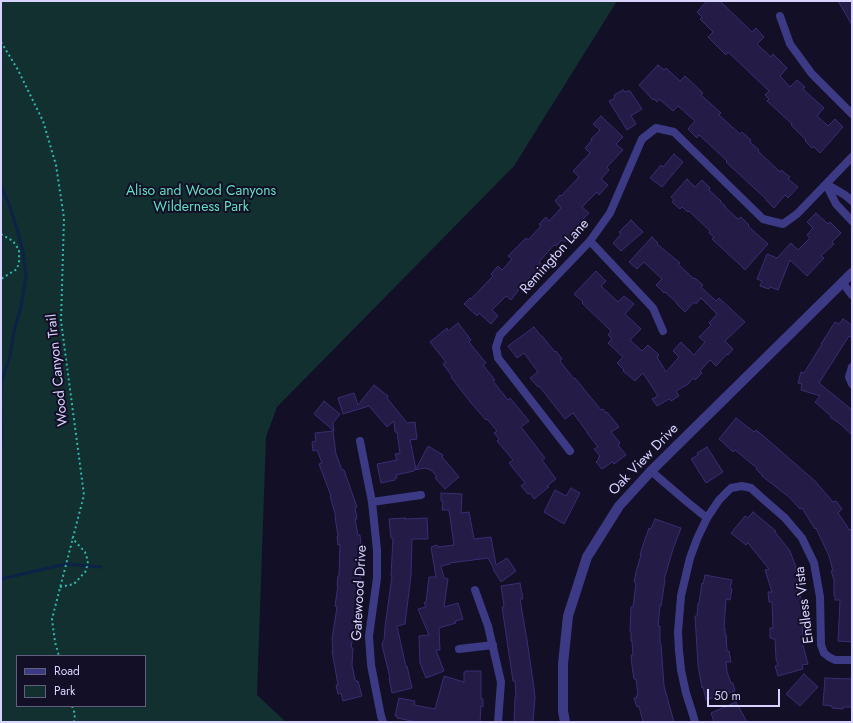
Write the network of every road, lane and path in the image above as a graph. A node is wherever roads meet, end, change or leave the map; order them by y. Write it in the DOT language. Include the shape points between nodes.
graph roads {
  1 [pos="780,16"];
  2 [pos="1,42"];
  3 [pos="852,114"];
  4 [pos="852,157"];
  5 [pos="826,184"];
  6 [pos="852,201"];
  7 [pos="852,206"];
  8 [pos="845,214"];
  9 [pos="852,221"];
  10 [pos="1,234"];
  11 [pos="590,241"];
  12 [pos="852,273"];
  13 [pos="1,279"];
  14 [pos="842,282"];
  15 [pos="852,295"];
  16 [pos="663,331"];
  17 [pos="852,367"];
  18 [pos="852,384"];
  19 [pos="360,441"];
  20 [pos="570,451"];
  21 [pos="651,471"];
  22 [pos="421,495"];
  23 [pos="372,502"];
  24 [pos="707,518"];
  25 [pos="72,538"];
  26 [pos="60,588"];
  27 [pos="475,590"];
  28 [pos="493,645"];
  29 [pos="459,649"];
  30 [pos="59,655"];
  31 [pos="852,660"];
  32 [pos="72,707"];
  33 [pos="74,722"];
  34 [pos="383,722"];
  35 [pos="498,722"];
  36 [pos="565,722"];
  37 [pos="695,722"];
  1 -- 3 [label="street" via="790,44 807,68"];
  2 -- 25 [label="path, Wood Canyon Trail" via="43,120 56,165 64,218 61,321 84,495"];
  4 -- 5 [label="street, Remington Lane"];
  5 -- 6 [label="street"];
  5 -- 8 [label="street" via="836,204"];
  5 -- 11 [label="street, Remington Lane" via="797,214 783,224 763,219 674,132 656,128 642,139 610,213"];
  7 -- 8 [label="street"];
  8 -- 9 [label="street"];
  10 -- 13 [label="path" via="19,250 19,262 17,269"];
  11 -- 16 [label="street" via="653,308"];
  11 -- 20 [label="street, Remington Lane" via="500,335 496,347 498,358"];
  12 -- 14 [label="street, Oak View Drive"];
  14 -- 15 [label="street"];
  14 -- 21 [label="street, Oak View Drive"];
  17 -- 18 [label="street" via="849,377"];
  19 -- 23 [label="street, Gatewood Drive"];
  21 -- 24 [label="street"];
  21 -- 36 [label="street, Oak View Drive" via="619,506 587,558 568,616 563,664"];
  22 -- 23 [label="street"];
  23 -- 34 [label="street, Gatewood Drive" via="377,578 369,636 371,665"];
  24 -- 31 [label="street, Endless Vista" via="731,488 742,486 751,488 785,518 802,538 814,563 820,597 821,645 824,653 835,660"];
  24 -- 37 [label="street, Endless Vista" via="690,558 681,596 678,632 681,670"];
  25 -- 26 [label="path, Wood Canyon Trail"];
  25 -- 26 [label="path" via="85,552 88,561 86,571 74,584"];
  26 -- 30 [label="path, Wood Canyon Trail" via="52,619"];
  27 -- 28 [label="street"];
  28 -- 29 [label="street"];
  28 -- 35 [label="street" via="501,682"];
  32 -- 33 [label="path"];
}
